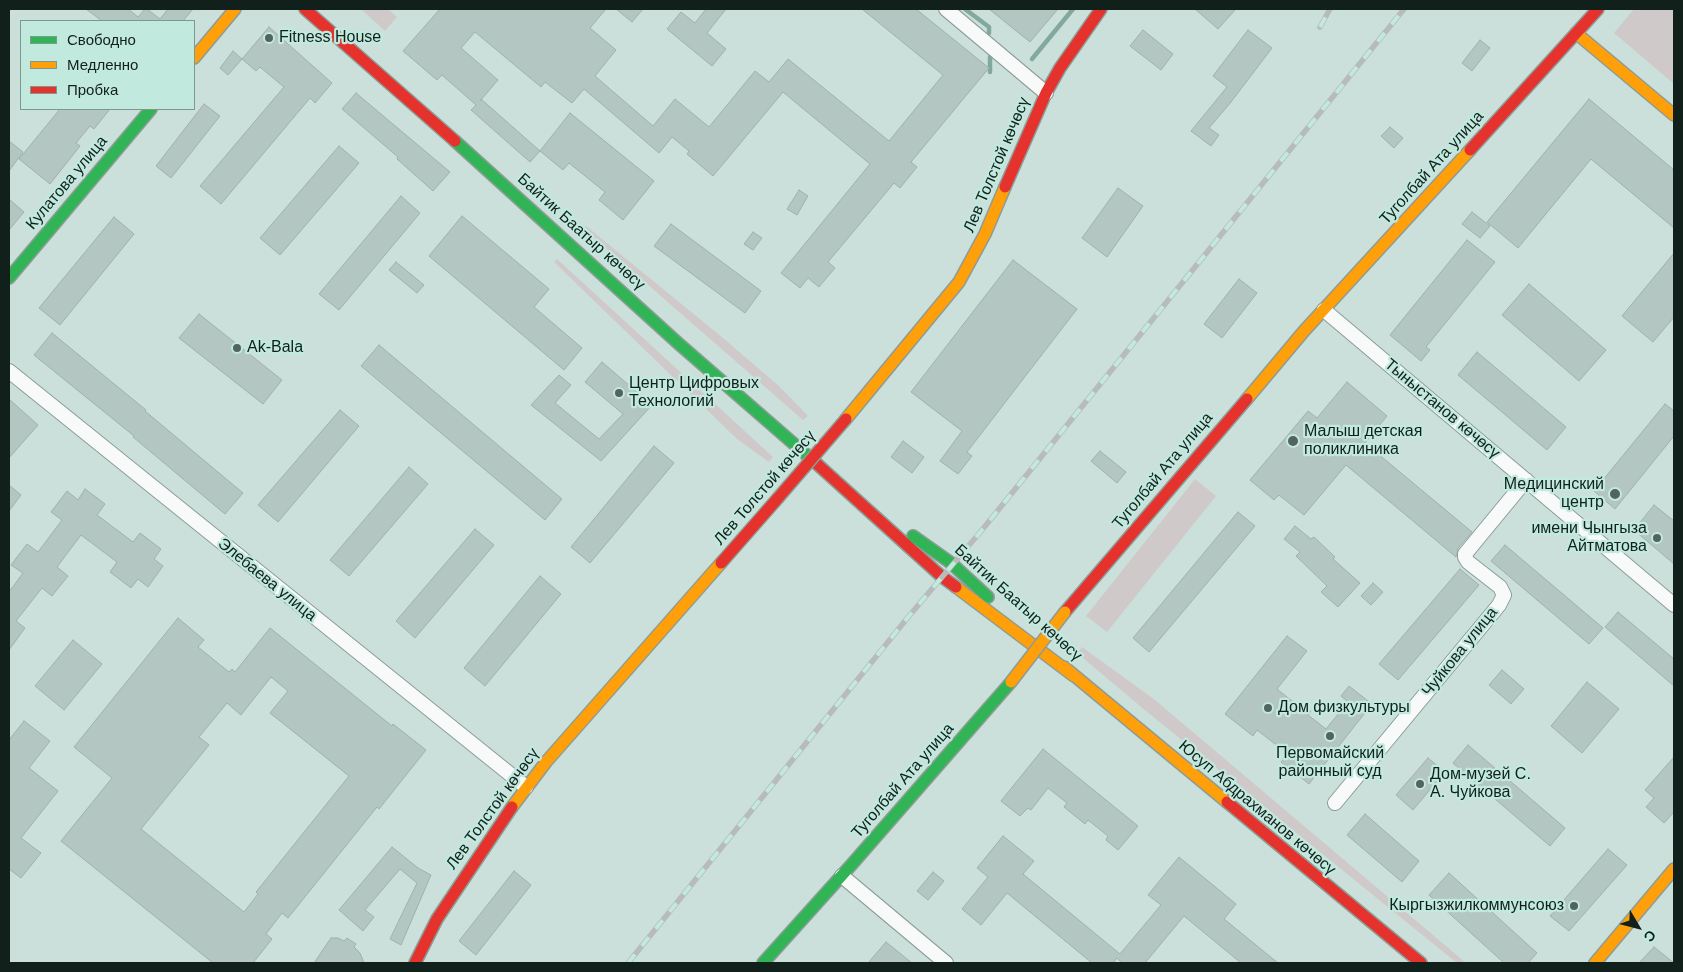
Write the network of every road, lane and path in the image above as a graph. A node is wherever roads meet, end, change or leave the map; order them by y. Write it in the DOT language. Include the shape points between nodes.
graph roads {
  1 [pos="235,9"];
  2 [pos="305,9"];
  3 [pos="946,9"];
  4 [pos="1101,9"];
  5 [pos="1598,9"];
  6 [pos="1576,33"];
  7 [pos="195,57"];
  8 [pos="1046,93"];
  9 [pos="150,110"];
  10 [pos="1674,115"];
  11 [pos="9,278"];
  12 [pos="1324,310"];
  13 [pos="9,371"];
  14 [pos="834,479"];
  15 [pos="1526,480"];
  16 [pos="1674,605"];
  17 [pos="1074,676"];
  18 [pos="526,787"];
  19 [pos="1335,803"];
  20 [pos="1674,869"];
  21 [pos="842,876"];
  22 [pos="415,963"];
  23 [pos="763,963"];
  24 [pos="946,963"];
  25 [pos="1421,963"];
  26 [pos="1595,963"];
  1 -- 7 [label="main road"];
  2 -- 14 [label="main road, Байтик Баатыр көчөсү"];
  3 -- 8 [label="street"];
  4 -- 8 [label="main road, Лев Толстой көчөсү"];
  5 -- 6 [label="main road, Туголбай Ата улица"];
  6 -- 10 [label="main road"];
  6 -- 12 [label="main road, Туголбай Ата улица"];
  8 -- 18 [label="main road, Лев Толстой көчөсү, bridge" via="986,234 959,282 846,419"];
  9 -- 11 [label="main road, Кулатова улица"];
  12 -- 15 [label="street, Тыныстанов көчөсү"];
  12 -- 21 [label="main road, Туголбай Ата улица, bridge" via="1065,612 1011,682"];
  13 -- 18 [label="street, Элебаева улица"];
  14 -- 17 [label="main road, Байтик Баатыр көчөсү" via="941,576"];
  14 -- 17 [label="main road, Байтик Баатыр көчөсү" via="952,563"];
  15 -- 16 [label="street, Тыныстанов көчөсү"];
  15 -- 19 [label="street, Чуйкова улица" via="1465,554 1468,562 1500,587 1504,595 1499,604"];
  17 -- 25 [label="main road, Юсуп Абдрахманов көчөсү"];
  18 -- 22 [label="main road, Лев Толстой көчөсү" via="437,918"];
  20 -- 26 [label="main road"];
  21 -- 23 [label="main road, Туголбай Ата улица"];
  21 -- 24 [label="street"];
}
